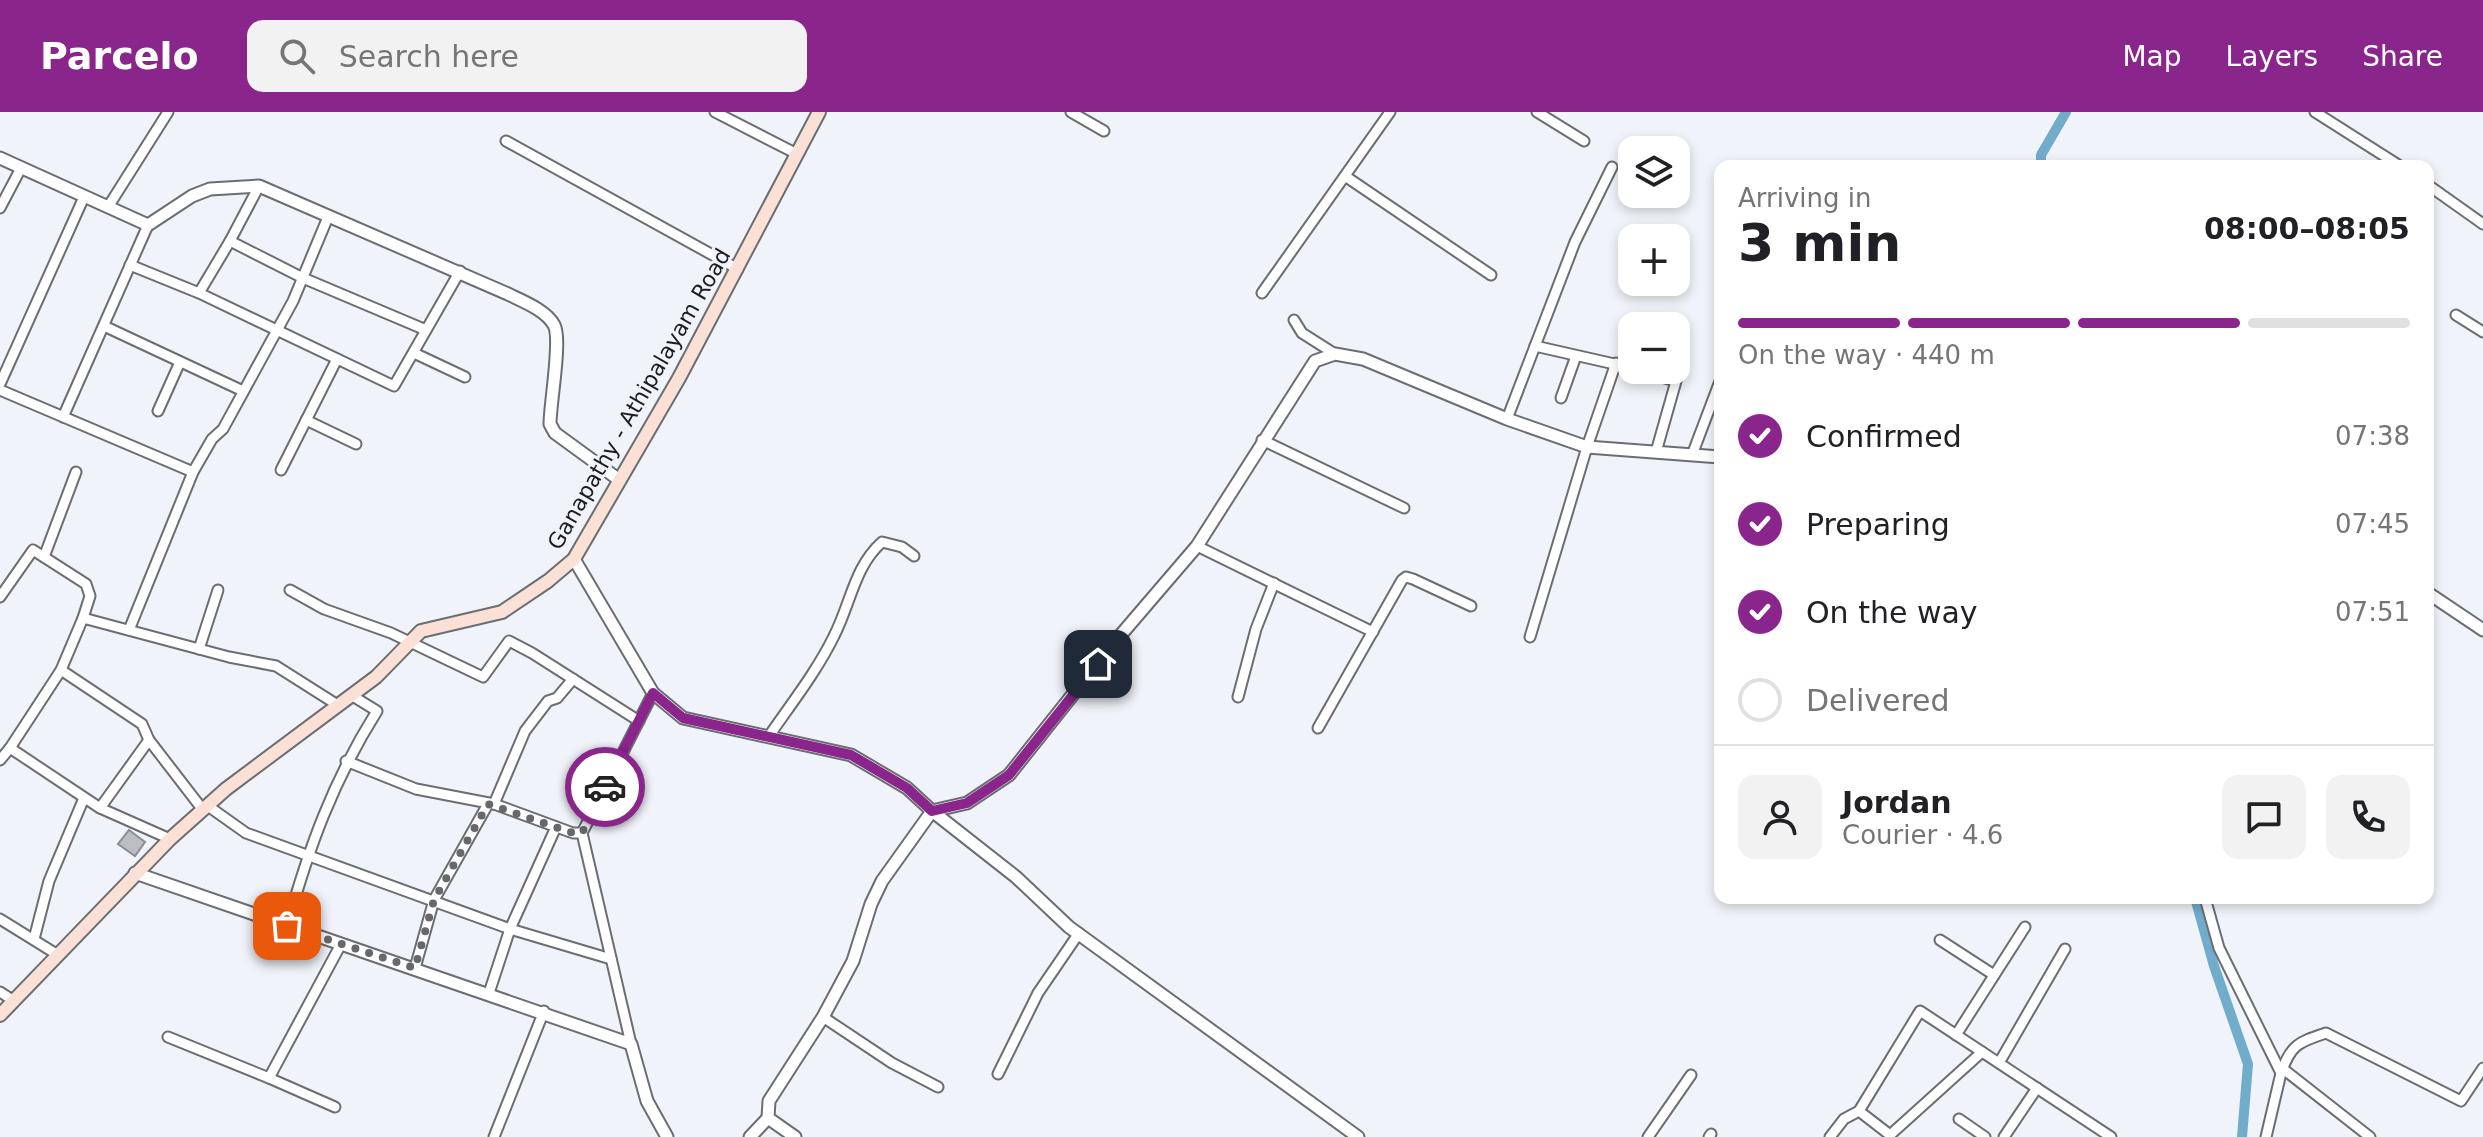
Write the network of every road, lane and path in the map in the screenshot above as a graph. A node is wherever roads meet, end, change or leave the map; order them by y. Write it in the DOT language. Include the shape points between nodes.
graph roads {
  1 [pos="168,112"];
  2 [pos="715,112"];
  3 [pos="819,112"];
  4 [pos="1072,112"];
  5 [pos="1390,112"];
  6 [pos="1537,112"];
  7 [pos="2315,112"];
  8 [pos="1104,131"];
  9 [pos="506,141"];
  10 [pos="1584,141"];
  11 [pos="797,154"];
  12 [pos="0,158"];
  13 [pos="2391,160"];
  14 [pos="1612,167"];
  15 [pos="21,168"];
  16 [pos="1345,176"];
  17 [pos="259,186"];
  18 [pos="2434,189"];
  19 [pos="84,197"];
  20 [pos="108,207"];
  21 [pos="0,208"];
  22 [pos="328,217"];
  23 [pos="2483,224"];
  24 [pos="148,225"];
  25 [pos="230,241"];
  26 [pos="130,265"];
  27 [pos="738,269"];
  28 [pos="460,271"];
  29 [pos="1491,275"];
  30 [pos="303,278"];
  31 [pos="199,293"];
  32 [pos="1262,293"];
  33 [pos="2456,315"];
  34 [pos="1294,320"];
  35 [pos="104,326"];
  36 [pos="276,329"];
  37 [pos="426,330"];
  38 [pos="2483,332"];
  39 [pos="1535,346"];
  40 [pos="414,353"];
  41 [pos="1335,354"];
  42 [pos="1576,356"];
  43 [pos="337,359"];
  44 [pos="180,362"];
  45 [pos="1616,363"];
  46 [pos="465,377"];
  47 [pos="1674,384"];
  48 [pos="0,387"];
  49 [pos="243,391"];
  50 [pos="1714,397"];
  51 [pos="1561,398"];
  52 [pos="158,411"];
  53 [pos="63,417"];
  54 [pos="1507,419"];
  55 [pos="306,420"];
  56 [pos="1262,440"];
  57 [pos="356,444"];
  58 [pos="1587,447"];
  59 [pos="1656,452"];
  60 [pos="1692,455"];
  61 [pos="1714,457"];
  62 [pos="281,470"];
  63 [pos="76,472"];
  64 [pos="193,472"];
  65 [pos="618,479"];
  66 [pos="1404,508"];
  67 [pos="1197,546"];
  68 [pos="914,556"];
  69 [pos="44,557"];
  70 [pos="574,559"];
  71 [pos="1274,583"];
  72 [pos="218,590"];
  73 [pos="290,590"];
  74 [pos="0,597"];
  75 [pos="2434,597"];
  76 [pos="1471,606"];
  77 [pos="83,618"];
  78 [pos="129,630"];
  79 [pos="2483,630"];
  80 [pos="1373,632"];
  81 [pos="1530,637"];
  82 [pos="409,642"];
  83 [pos="199,649"];
  84 [pos="61,670"];
  85 [pos="573,679"];
  86 [pos="653,693"];
  87 [pos="351,695"];
  88 [pos="1238,697"];
  89 [pos="336,704"];
  90 [pos="639,721"];
  91 [pos="1318,728"];
  92 [pos="769,736"];
  93 [pos="149,740"];
  94 [pos="10,748"];
  95 [pos="0,760"];
  96 [pos="346,761"];
  97 [pos="84,798"];
  98 [pos="491,804"];
  99 [pos="100,808"];
  100 [pos="205,808"];
  101 [pos="932,811"];
  102 [pos="556,827"];
  103 [pos="582,833"];
  104 [pos="170,839"];
  105 [pos="307,855"];
  106 [pos="135,873"];
  107 [pos="434,900"];
  108 [pos="2207,904"];
  109 [pos="0,919"];
  110 [pos="287,926"];
  111 [pos="2025,927"];
  112 [pos="510,929"];
  113 [pos="1079,933"];
  114 [pos="34,939"];
  115 [pos="1940,940"];
  116 [pos="340,946"];
  117 [pos="2065,949"];
  118 [pos="58,955"];
  119 [pos="611,959"];
  120 [pos="415,968"];
  121 [pos="1994,975"];
  122 [pos="0,992"];
  123 [pos="489,993"];
  124 [pos="14,1001"];
  125 [pos="544,1011"];
  126 [pos="0,1015"];
  127 [pos="823,1017"];
  128 [pos="1956,1035"];
  129 [pos="168,1037"];
  130 [pos="631,1044"];
  131 [pos="1982,1052"];
  132 [pos="1999,1063"];
  133 [pos="2483,1068"];
  134 [pos="2282,1071"];
  135 [pos="998,1074"];
  136 [pos="1691,1075"];
  137 [pos="269,1078"];
  138 [pos="938,1087"];
  139 [pos="2037,1088"];
  140 [pos="335,1107"];
  141 [pos="1859,1111"];
  142 [pos="768,1118"];
  143 [pos="1959,1119"];
  144 [pos="494,1137"];
  145 [pos="667,1137"];
  146 [pos="750,1137"];
  147 [pos="795,1137"];
  148 [pos="1358,1137"];
  149 [pos="1648,1137"];
  150 [pos="1830,1137"];
  151 [pos="1985,1137"];
  152 [pos="2004,1137"];
  153 [pos="2111,1137"];
  154 [pos="2266,1137"];
  155 [pos="2370,1137"];
  1 -- 20 [label="street"];
  2 -- 11 [label="street"];
  3 -- 11 [label="main road, Ganapathy - Athipalayam Road"];
  4 -- 8 [label="street"];
  5 -- 16 [label="street"];
  6 -- 10 [label="street"];
  7 -- 13 [label="street"];
  9 -- 27 [label="street"];
  11 -- 27 [label="main road, Ganapathy - Athipalayam Road"];
  12 -- 15 [label="street"];
  14 -- 39 [label="street" via="1575,242"];
  15 -- 19 [label="street"];
  15 -- 21 [label="street"];
  16 -- 29 [label="street"];
  16 -- 32 [label="street"];
  17 -- 22 [label="street"];
  17 -- 24 [label="street" via="210,189"];
  17 -- 25 [label="street"];
  18 -- 23 [label="street"];
  19 -- 20 [label="street"];
  19 -- 48 [label="street"];
  20 -- 24 [label="street"];
  22 -- 28 [label="street"];
  22 -- 30 [label="street"];
  24 -- 26 [label="street"];
  25 -- 30 [label="street"];
  25 -- 31 [label="street"];
  26 -- 31 [label="street"];
  26 -- 35 [label="street"];
  27 -- 65 [label="main road, Ganapathy - Athipalayam Road"];
  28 -- 37 [label="street"];
  28 -- 65 [label="street" via="554,323 558,339 550,424 572,449"];
  30 -- 36 [label="street"];
  30 -- 37 [label="street"];
  31 -- 36 [label="street"];
  33 -- 38 [label="street"];
  34 -- 41 [label="street" via="1302,333"];
  35 -- 44 [label="street"];
  35 -- 53 [label="street"];
  36 -- 43 [label="street"];
  36 -- 49 [label="street"];
  37 -- 40 [label="street"];
  39 -- 42 [label="street"];
  39 -- 54 [label="street"];
  40 -- 43 [label="street" via="394,386"];
  40 -- 46 [label="street"];
  41 -- 54 [label="street" via="1363,359"];
  41 -- 56 [label="street" via="1315,361"];
  42 -- 45 [label="street"];
  42 -- 51 [label="street"];
  43 -- 55 [label="street"];
  44 -- 49 [label="street"];
  44 -- 52 [label="street"];
  45 -- 58 [label="street"];
  47 -- 59 [label="street"];
  48 -- 53 [label="street"];
  49 -- 64 [label="street"];
  50 -- 60 [label="street"];
  53 -- 64 [label="street"];
  54 -- 58 [label="street"];
  55 -- 57 [label="street"];
  55 -- 62 [label="street"];
  56 -- 66 [label="street"];
  56 -- 67 [label="street"];
  58 -- 59 [label="street"];
  58 -- 81 [label="street"];
  59 -- 60 [label="street"];
  60 -- 61 [label="street"];
  63 -- 69 [label="street"];
  64 -- 78 [label="street"];
  65 -- 70 [label="main road, Ganapathy - Athipalayam Road"];
  67 -- 71 [label="street"];
  67 -- 101 [label="street" via="1009,775 967,803"];
  68 -- 92 [label="street" via="882,542 871,552 834,636"];
  69 -- 74 [label="street" via="33,550"];
  69 -- 77 [label="street" via="86,584 90,596"];
  70 -- 82 [label="main road, Ganapathy - Athipalayam Road" via="502,612 430,628"];
  70 -- 86 [label="street"];
  71 -- 80 [label="street"];
  71 -- 88 [label="street"];
  72 -- 83 [label="street"];
  73 -- 82 [label="street"];
  75 -- 79 [label="street"];
  76 -- 80 [label="street" via="1406,577"];
  77 -- 78 [label="street"];
  77 -- 84 [label="street"];
  78 -- 83 [label="street"];
  80 -- 91 [label="street"];
  82 -- 85 [label="street" via="483,677 509,641"];
  82 -- 87 [label="main road, Ganapathy - Athipalayam Road"];
  83 -- 89 [label="street" via="276,666"];
  84 -- 93 [label="street" via="142,724"];
  84 -- 94 [label="street"];
  85 -- 90 [label="street"];
  85 -- 98 [label="street" via="525,731"];
  86 -- 90 [label="street"];
  86 -- 92 [label="street" via="683,718"];
  87 -- 89 [label="main road, Ganapathy - Athipalayam Road"];
  87 -- 96 [label="street" via="377,711"];
  89 -- 100 [label="main road, Ganapathy - Athipalayam Road"];
  90 -- 103 [label="street"];
  92 -- 101 [label="street" via="851,755 907,788"];
  93 -- 99 [label="street"];
  93 -- 100 [label="street"];
  94 -- 95 [label="street"];
  94 -- 97 [label="street"];
  96 -- 98 [label="street" via="416,789"];
  96 -- 105 [label="street"];
  97 -- 99 [label="street"];
  97 -- 114 [label="street" via="49,881"];
  98 -- 102 [label="street"];
  98 -- 107 [label="street"];
  99 -- 104 [label="street"];
  100 -- 104 [label="main road, Ganapathy - Athipalayam Road"];
  100 -- 105 [label="street" via="246,833"];
  101 -- 113 [label="street"];
  101 -- 127 [label="street" via="882,881 853,961"];
  102 -- 103 [label="street"];
  102 -- 112 [label="street"];
  103 -- 119 [label="street"];
  104 -- 106 [label="main road, Ganapathy - Athipalayam Road"];
  105 -- 107 [label="street"];
  105 -- 110 [label="street"];
  106 -- 110 [label="street"];
  106 -- 118 [label="main road, Ganapathy - Athipalayam Road"];
  107 -- 112 [label="street"];
  107 -- 120 [label="street"];
  108 -- 134 [label="street" via="2219,948"];
  109 -- 114 [label="street"];
  110 -- 116 [label="street"];
  111 -- 121 [label="street"];
  112 -- 119 [label="street"];
  112 -- 123 [label="street"];
  113 -- 135 [label="street" via="1038,993"];
  113 -- 148 [label="street"];
  114 -- 118 [label="street"];
  115 -- 121 [label="street"];
  116 -- 120 [label="street"];
  116 -- 137 [label="street"];
  117 -- 132 [label="street"];
  118 -- 124 [label="main road, Ganapathy - Athipalayam Road"];
  119 -- 130 [label="street"];
  120 -- 123 [label="street"];
  121 -- 128 [label="street"];
  122 -- 124 [label="street"];
  123 -- 125 [label="street"];
  124 -- 126 [label="main road, Ganapathy - Athipalayam Road"];
  125 -- 130 [label="street"];
  125 -- 144 [label="street"];
  127 -- 138 [label="street"];
  127 -- 142 [label="street" via="769,1101"];
  128 -- 131 [label="street"];
  128 -- 141 [label="street" via="1920,1011"];
  129 -- 137 [label="street"];
  130 -- 145 [label="street" via="647,1101"];
  131 -- 132 [label="street"];
  131 -- 141 [label="street" via="1890,1135"];
  132 -- 139 [label="street"];
  133 -- 134 [label="street" via="2461,1101 2326,1033 2299,1042"];
  134 -- 154 [label="street"];
  134 -- 155 [label="street"];
  136 -- 149 [label="street"];
  137 -- 140 [label="street"];
  139 -- 152 [label="street"];
  139 -- 153 [label="street"];
  141 -- 150 [label="street" via="1844,1119"];
  142 -- 146 [label="street"];
  142 -- 147 [label="street"];
  143 -- 151 [label="street"];
}
